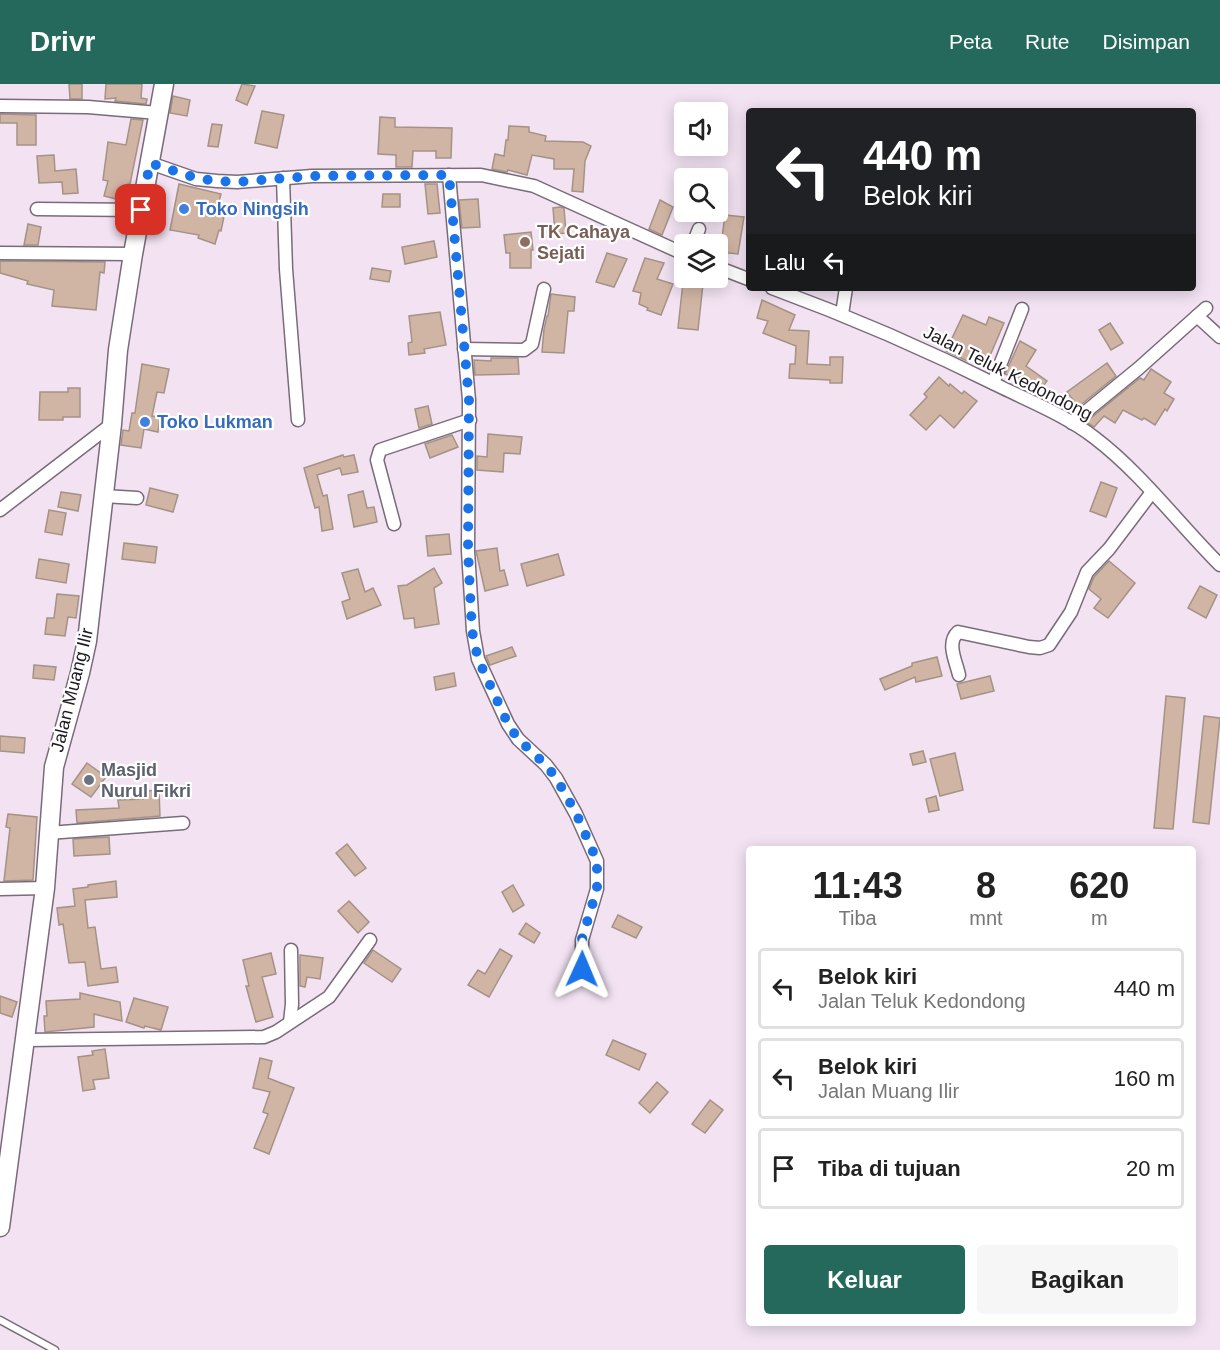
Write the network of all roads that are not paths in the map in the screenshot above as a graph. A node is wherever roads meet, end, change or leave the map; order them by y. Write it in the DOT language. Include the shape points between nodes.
graph roads {
  1 [pos="164,84"];
  2 [pos="0,106"];
  3 [pos="154,138"];
  4 [pos="449,175"];
  5 [pos="283,178"];
  6 [pos="37,209"];
  7 [pos="141,210"];
  8 [pos="699,229"];
  9 [pos="697,234"];
  10 [pos="674,249"];
  11 [pos="0,253"];
  12 [pos="133,254"];
  13 [pos="728,271"];
  14 [pos="746,278"];
  15 [pos="544,289"];
  16 [pos="780,291"];
  17 [pos="846,291"];
  18 [pos="1022,309"];
  19 [pos="842,314"];
  20 [pos="1220,336"];
  21 [pos="464,349"];
  22 [pos="993,383"];
  23 [pos="298,420"];
  24 [pos="470,420"];
  25 [pos="1072,423"];
  26 [pos="112,424"];
  27 [pos="1152,492"];
  28 [pos="103,496"];
  29 [pos="137,498"];
  30 [pos="0,510"];
  31 [pos="394,524"];
  32 [pos="1220,565"];
  33 [pos="959,675"];
  34 [pos="183,823"];
  35 [pos="48,833"];
  36 [pos="45,888"];
  37 [pos="0,889"];
  38 [pos="370,940"];
  39 [pos="291,950"];
  40 [pos="582,969"];
  41 [pos="290,1022"];
  42 [pos="26,1040"];
  43 [pos="0,1227"];
  44 [pos="0,1320"];
  45 [pos="55,1350"];
  1 -- 3 [label="main road, Jalan Muang Ilir"];
  2 -- 3 [label="street" via="88,107"];
  3 -- 5 [label="street" via="196,178 237,182"];
  3 -- 7 [label="main road, Jalan Muang Ilir"];
  4 -- 5 [label="street"];
  4 -- 10 [label="street" via="481,175 534,186"];
  4 -- 21 [label="street"];
  5 -- 23 [label="street"];
  6 -- 7 [label="street"];
  7 -- 12 [label="main road, Jalan Muang Ilir"];
  8 -- 9 [label="street"];
  11 -- 12 [label="street"];
  12 -- 26 [label="main road, Jalan Muang Ilir" via="118,350"];
  13 -- 14 [label="street"];
  15 -- 21 [label="street" via="529,348"];
  16 -- 19 [label="street, Jalan Teluk Kedondong"];
  17 -- 19 [label="street"];
  18 -- 22 [label="street"];
  19 -- 22 [label="street, Jalan Teluk Kedondong"];
  20 -- 25 [label="street" via="1201,312"];
  21 -- 24 [label="street"];
  22 -- 25 [label="street, Jalan Teluk Kedondong"];
  24 -- 31 [label="street" via="380,450 377,460"];
  24 -- 40 [label="street" via="468,551 472,631 478,659 508,724 556,778 597,861 597,889 582,939"];
  25 -- 27 [label="street, Jalan Teluk Kedondong" via="1095,438"];
  26 -- 28 [label="main road, Jalan Muang Ilir"];
  26 -- 30 [label="street"];
  27 -- 32 [label="street, Jalan Teluk Kedondong"];
  27 -- 33 [label="street" via="1087,572 1071,612 1049,645 1029,647 958,632 952,645"];
  28 -- 29 [label="street"];
  28 -- 35 [label="main road, Jalan Muang Ilir" via="87,641 54,767"];
  34 -- 35 [label="street"];
  35 -- 36 [label="main road, Jalan Muang Ilir"];
  36 -- 37 [label="street"];
  36 -- 42 [label="main road, Jalan Muang Ilir"];
  38 -- 41 [label="street" via="329,998"];
  39 -- 41 [label="street"];
  41 -- 42 [label="street" via="264,1037"];
  42 -- 43 [label="main road, Jalan Muang Ilir"];
  44 -- 45 [label="lane"];
}
